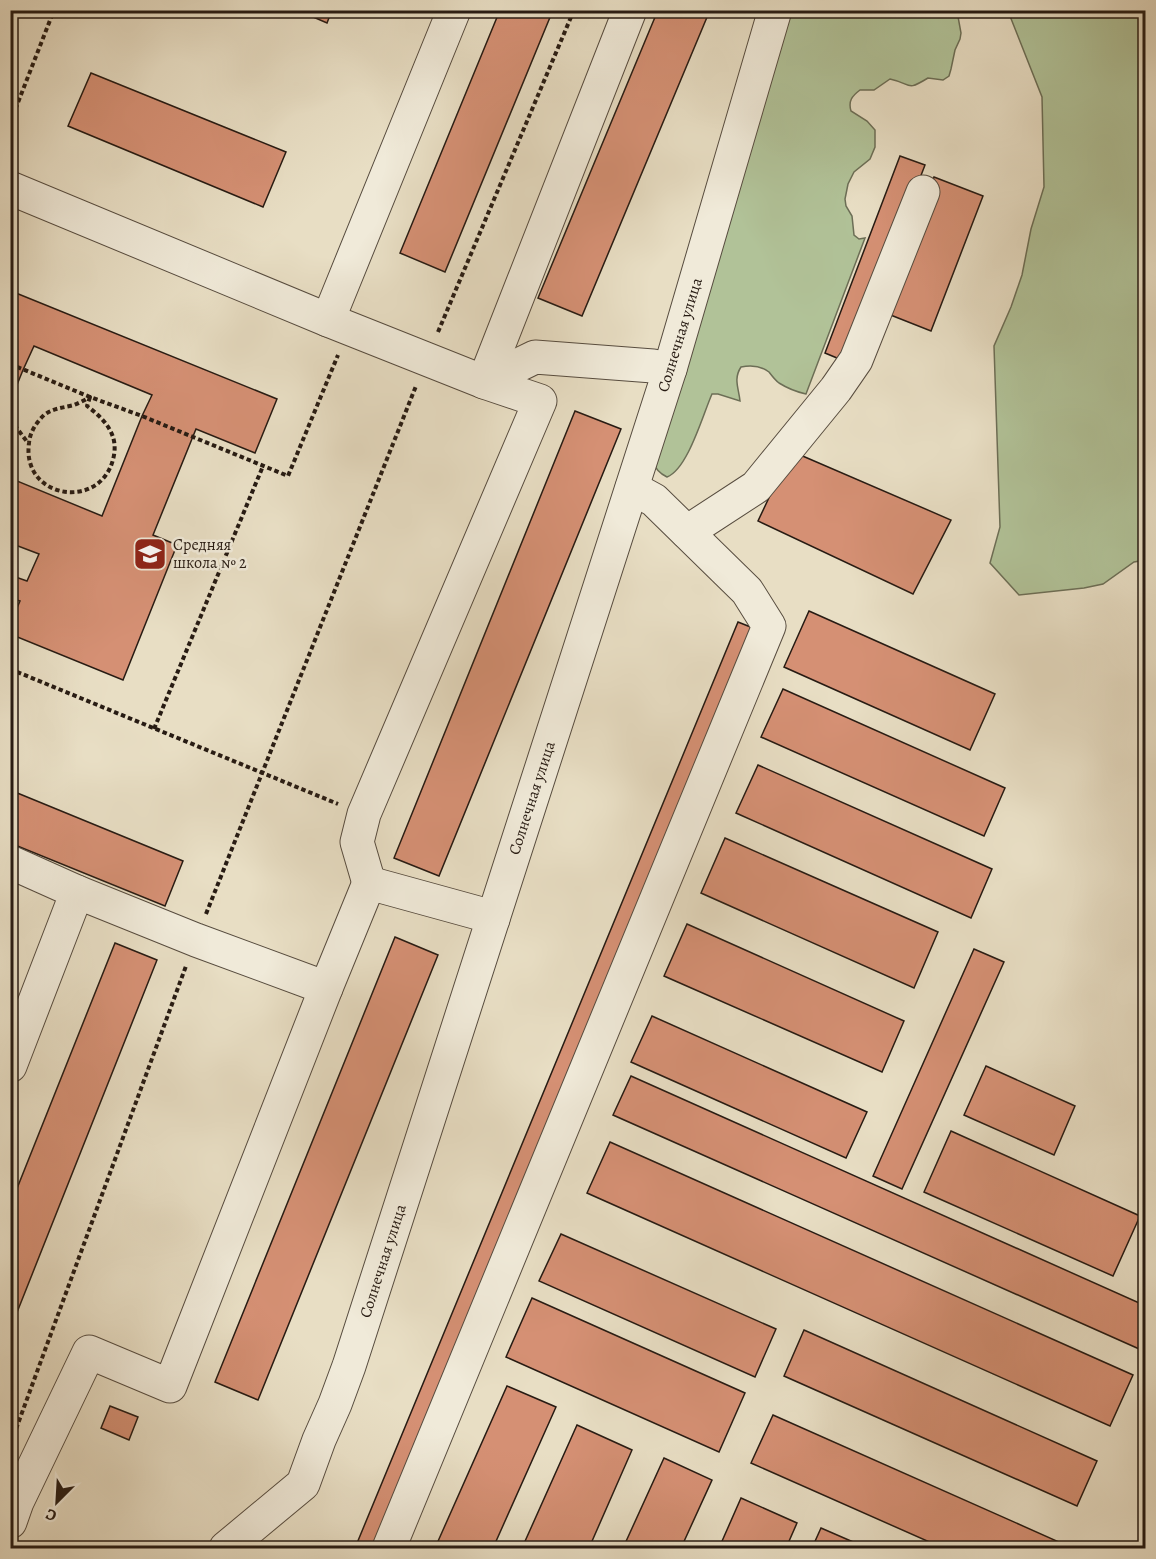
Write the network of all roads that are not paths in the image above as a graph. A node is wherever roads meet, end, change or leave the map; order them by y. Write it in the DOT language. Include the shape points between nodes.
graph roads {
  1 [pos="454,10"];
  2 [pos="630,10"];
  3 [pos="775,10"];
  4 [pos="10,188"];
  5 [pos="923,192"];
  6 [pos="328,320"];
  7 [pos="670,369"];
  8 [pos="484,382"];
  9 [pos="632,488"];
  10 [pos="687,532"];
  11 [pos="10,862"];
  12 [pos="369,883"];
  13 [pos="77,892"];
  14 [pos="493,919"];
  15 [pos="326,988"];
  16 [pos="10,1066"];
  17 [pos="10,1522"];
  18 [pos="226,1548"];
  19 [pos="390,1548"];
  1 -- 6 [label="street"];
  2 -- 8 [label="street"];
  3 -- 7 [label="street, Солнечная улица"];
  4 -- 6 [label="street"];
  5 -- 10 [label="street" via="856,360 836,389 756,487"];
  6 -- 8 [label="street"];
  7 -- 8 [label="street" via="535,357"];
  7 -- 9 [label="street, Солнечная улица"];
  8 -- 12 [label="street" via="540,401 364,814 357,842"];
  9 -- 10 [label="street" via="654,500"];
  9 -- 14 [label="street, Солнечная улица"];
  10 -- 19 [label="street" via="747,591 769,626"];
  11 -- 13 [label="street"];
  12 -- 14 [label="street"];
  12 -- 15 [label="street"];
  13 -- 15 [label="street"];
  13 -- 16 [label="street"];
  14 -- 18 [label="street, Солнечная улица" via="349,1366 303,1484"];
  15 -- 17 [label="street" via="170,1386 88,1352"];
}
